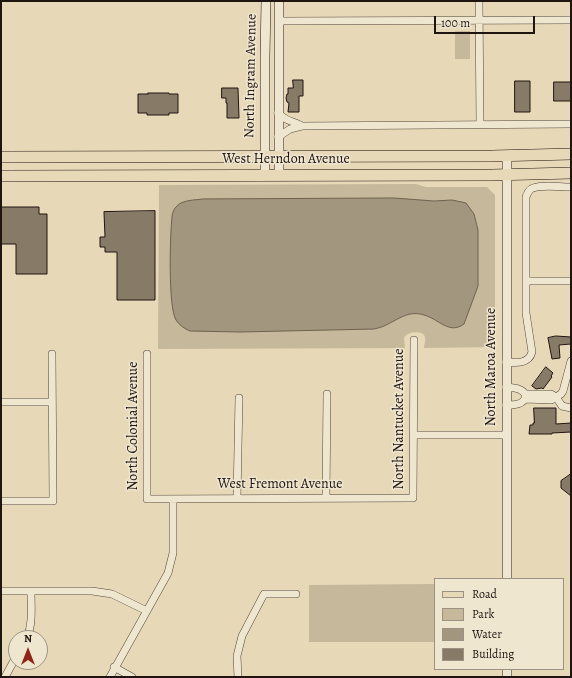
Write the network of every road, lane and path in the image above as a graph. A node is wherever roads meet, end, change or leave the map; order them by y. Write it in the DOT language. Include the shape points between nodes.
graph roads {
  1 [pos="266,1"];
  2 [pos="270,1"];
  3 [pos="279,1"];
  4 [pos="479,1"];
  5 [pos="479,20"];
  6 [pos="571,20"];
  7 [pos="278,21"];
  8 [pos="278,63"];
  9 [pos="278,113"];
  10 [pos="480,124"];
  11 [pos="571,124"];
  12 [pos="302,126"];
  13 [pos="278,137"];
  14 [pos="571,154"];
  15 [pos="264,156"];
  16 [pos="507,156"];
  17 [pos="1,157"];
  18 [pos="278,157"];
  19 [pos="571,173"];
  20 [pos="506,174"];
  21 [pos="265,175"];
  22 [pos="278,175"];
  23 [pos="1,176"];
  24 [pos="571,187"];
  25 [pos="526,281"];
  26 [pos="571,281"];
  27 [pos="414,340"];
  28 [pos="52,354"];
  29 [pos="147,354"];
  30 [pos="571,361"];
  31 [pos="506,362"];
  32 [pos="506,387"];
  33 [pos="327,394"];
  34 [pos="525,397"];
  35 [pos="556,397"];
  36 [pos="239,398"];
  37 [pos="1,402"];
  38 [pos="52,402"];
  39 [pos="506,405"];
  40 [pos="571,408"];
  41 [pos="413,435"];
  42 [pos="507,435"];
  43 [pos="238,498"];
  44 [pos="326,498"];
  45 [pos="413,498"];
  46 [pos="147,499"];
  47 [pos="173,499"];
  48 [pos="1,500"];
  49 [pos="507,578"];
  50 [pos="1,591"];
  51 [pos="31,591"];
  52 [pos="296,594"];
  53 [pos="147,611"];
  54 [pos="30,630"];
  55 [pos="114,668"];
  56 [pos="110,677"];
  57 [pos="132,677"];
  58 [pos="238,677"];
  1 -- 15 [label="main road, North Ingram Avenue"];
  2 -- 8 [label="main road" via="273,8 273,52"];
  3 -- 7 [label="main road, North Ingram Avenue"];
  4 -- 5 [label="street"];
  5 -- 6 [label="street"];
  5 -- 7 [label="street"];
  5 -- 10 [label="street"];
  7 -- 8 [label="main road, North Ingram Avenue"];
  8 -- 9 [label="main road, North Ingram Avenue"];
  9 -- 12 [label="street, West Herndon Avenue" via="285,120"];
  9 -- 13 [label="main road, North Ingram Avenue"];
  10 -- 11 [label="street, West Herndon Avenue"];
  10 -- 12 [label="street, West Herndon Avenue"];
  12 -- 13 [label="street, West Herndon Avenue" via="290,129"];
  13 -- 18 [label="main road, North Ingram Avenue"];
  14 -- 16 [label="main road, West Herndon Avenue"];
  15 -- 17 [label="main road, West Herndon Avenue"];
  15 -- 18 [label="main road, West Herndon Avenue"];
  15 -- 21 [label="main road, North Ingram Avenue"];
  16 -- 18 [label="main road, West Herndon Avenue"];
  16 -- 20 [label="main road, North Maroa Avenue"];
  18 -- 22 [label="main road, North Ingram Avenue"];
  19 -- 20 [label="main road, West Herndon Avenue"];
  20 -- 22 [label="main road, West Herndon Avenue"];
  20 -- 31 [label="main road, North Maroa Avenue"];
  21 -- 22 [label="main road, West Herndon Avenue"];
  21 -- 23 [label="main road, West Herndon Avenue"];
  24 -- 25 [label="street" via="537,187 527,193"];
  25 -- 26 [label="street"];
  25 -- 31 [label="street" via="526,313 532,352 523,362"];
  27 -- 41 [label="street, North Nantucket Avenue"];
  28 -- 38 [label="street"];
  29 -- 46 [label="street, North Colonial Avenue"];
  30 -- 35 [label="street" via="563,390"];
  31 -- 32 [label="main road, North Maroa Avenue"];
  32 -- 34 [label="street" via="519,389"];
  32 -- 39 [label="main road, North Maroa Avenue"];
  33 -- 44 [label="street"];
  34 -- 35 [label="street"];
  34 -- 39 [label="street" via="519,404"];
  35 -- 40 [label="street" via="562,406"];
  36 -- 43 [label="street"];
  37 -- 38 [label="street"];
  38 -- 48 [label="street" via="53,501"];
  39 -- 42 [label="main road, North Maroa Avenue"];
  41 -- 42 [label="street"];
  41 -- 45 [label="street, North Nantucket Avenue"];
  42 -- 49 [label="main road, North Maroa Avenue"];
  43 -- 44 [label="street, West Fremont Avenue"];
  43 -- 47 [label="street, West Fremont Avenue"];
  44 -- 45 [label="street, West Fremont Avenue"];
  46 -- 47 [label="street, West Fremont Avenue"];
  47 -- 53 [label="street" via="172,563"];
  50 -- 51 [label="street"];
  51 -- 53 [label="street" via="92,591 112,594"];
  51 -- 54 [label="street"];
  52 -- 58 [label="street" via="264,594 242,636 238,656"];
  53 -- 55 [label="street"];
  55 -- 56 [label="street"];
  55 -- 57 [label="street"];
}
